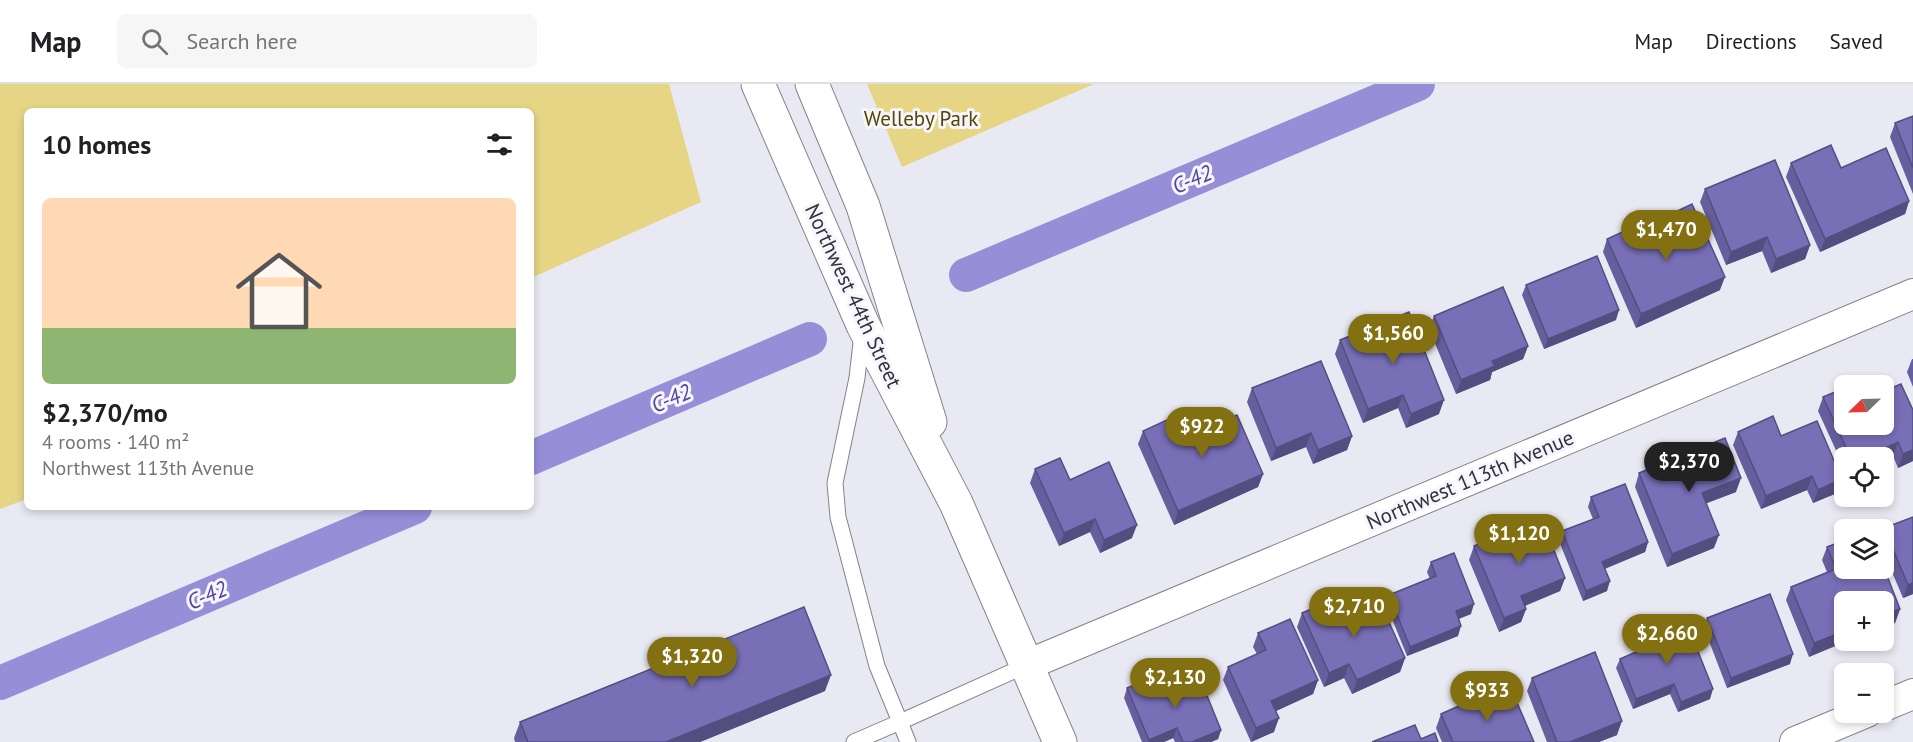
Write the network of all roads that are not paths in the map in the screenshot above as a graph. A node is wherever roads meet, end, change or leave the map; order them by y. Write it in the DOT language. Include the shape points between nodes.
graph roads {
  1 [pos="758,84"];
  2 [pos="812,84"];
  3 [pos="1913,294"];
  4 [pos="863,325"];
  5 [pos="956,503"];
  6 [pos="1027,665"];
  7 [pos="1913,694"];
  8 [pos="1894,702"];
  9 [pos="900,722"];
  10 [pos="1841,723"];
  11 [pos="854,742"];
  12 [pos="908,742"];
  13 [pos="1060,742"];
  14 [pos="1795,742"];
  1 -- 4 [label="street, Northwest 44th Street"];
  2 -- 5 [label="street, Northwest 44th Street" via="863,206"];
  3 -- 6 [label="street, Northwest 113th Avenue"];
  4 -- 5 [label="street, Northwest 44th Street"];
  4 -- 9 [label="lane" via="857,378 835,483 838,517 877,666"];
  5 -- 6 [label="street, Northwest 44th Street"];
  6 -- 9 [label="lane"];
  6 -- 13 [label="street, Northwest 44th Street"];
  7 -- 8 [label="street"];
  9 -- 11 [label="lane"];
  9 -- 12 [label="lane"];
  10 -- 14 [label="street"];
}
